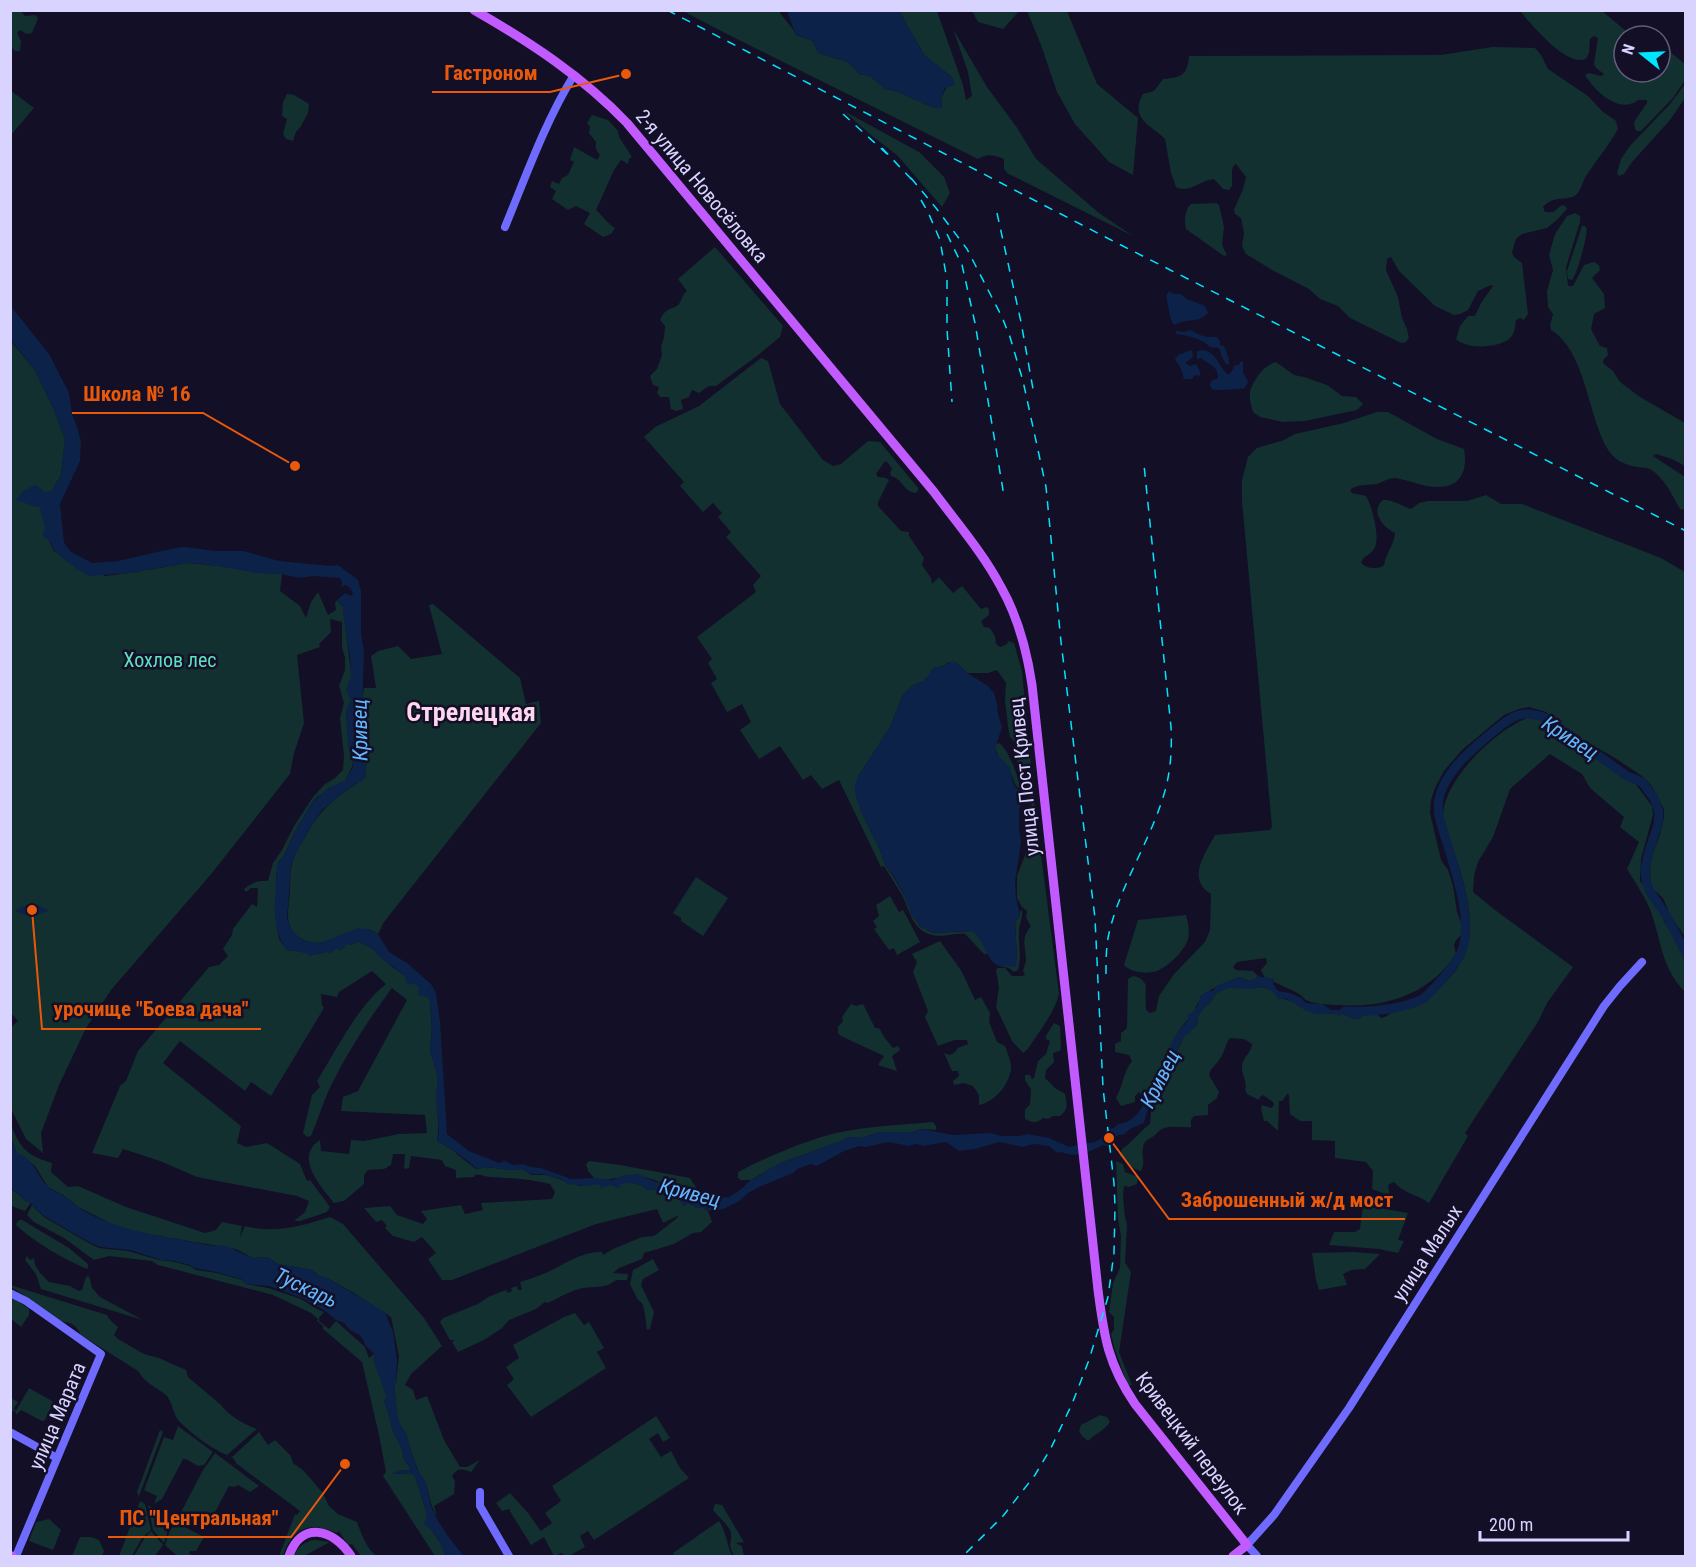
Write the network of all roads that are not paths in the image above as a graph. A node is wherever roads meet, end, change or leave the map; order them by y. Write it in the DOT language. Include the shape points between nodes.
graph roads {
  1 [pos="474,10"];
  2 [pos="574,75"];
  3 [pos="505,227"];
  4 [pos="873,417"];
  5 [pos="1642,962"];
  6 [pos="1087,1181"];
  7 [pos="10,1293"];
  8 [pos="10,1432"];
  9 [pos="57,1458"];
  10 [pos="480,1492"];
  11 [pos="1247,1545"];
  12 [pos="13,1556"];
  13 [pos="289,1557"];
  14 [pos="351,1557"];
  15 [pos="509,1557"];
  16 [pos="1233,1557"];
  17 [pos="1257,1557"];
  1 -- 2 [label="main road, 2-я улица Новосёловка"];
  2 -- 3 [label="street" via="546,128"];
  2 -- 4 [label="main road, 2-я улица Новосёловка" via="633,131"];
  4 -- 6 [label="main road, улица Пост Кривец" via="988,565 1007,597 1024,642"];
  5 -- 11 [label="street, улица Малых" via="1604,1006 1318,1453 1274,1515"];
  6 -- 11 [label="main road, Кривецкий переулок" via="1102,1321 1111,1362 1135,1404"];
  7 -- 9 [label="street, улица Марата" via="101,1354"];
  8 -- 9 [label="street"];
  9 -- 12 [label="street, улица Марата"];
  10 -- 15 [label="street" via="480,1506"];
  11 -- 16 [label="main road, улица Малых"];
  11 -- 17 [label="street"];
  13 -- 14 [label="main road" via="299,1538 314,1532 335,1539"];
}
